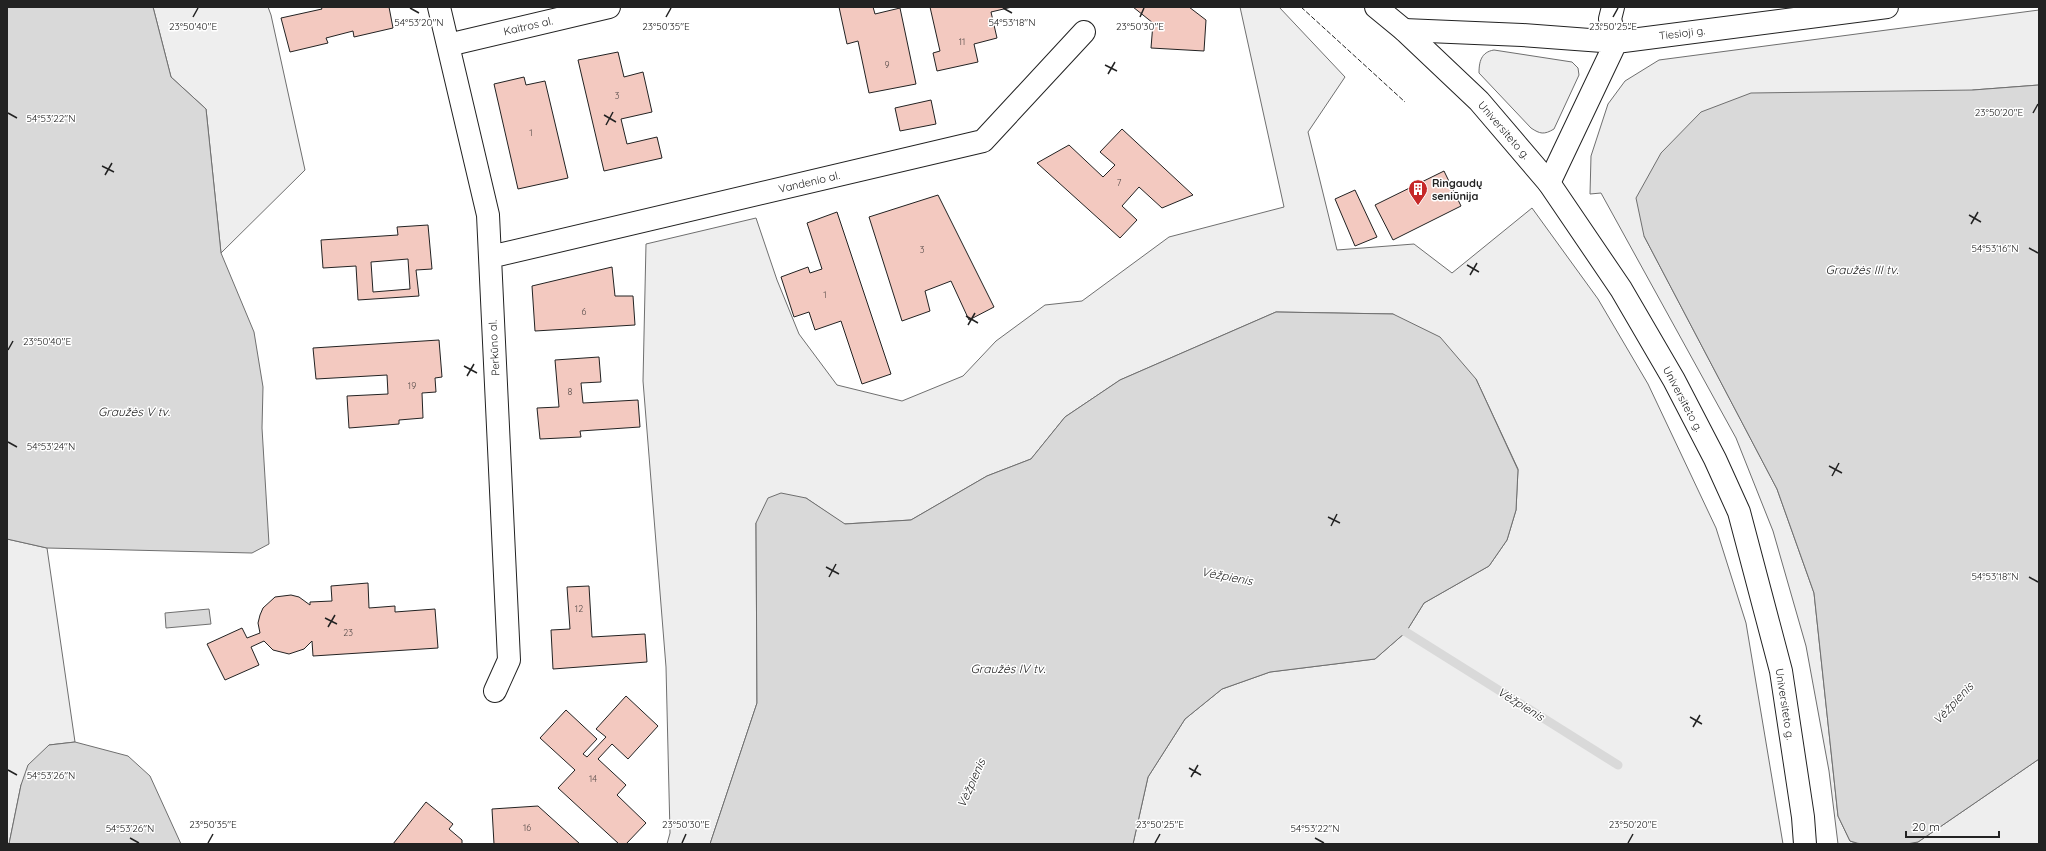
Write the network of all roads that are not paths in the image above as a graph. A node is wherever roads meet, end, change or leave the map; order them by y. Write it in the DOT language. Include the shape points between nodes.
graph roads {
  1 [pos="439,7"];
  2 [pos="608,7"];
  3 [pos="1376,7"];
  4 [pos="1613,7"];
  5 [pos="1887,7"];
  6 [pos="1404,30"];
  7 [pos="1084,32"];
  8 [pos="1616,42"];
  9 [pos="448,45"];
  10 [pos="1549,182"];
  11 [pos="490,257"];
  12 [pos="495,691"];
  13 [pos="1805,844"];
  1 -- 9 [label="street, Perkūno al."];
  2 -- 9 [label="street, Kaitros al."];
  3 -- 6 [label="street, Universiteto g."];
  4 -- 8 [label="street" via="1610,19"];
  5 -- 8 [label="street, Tiesioji g."];
  6 -- 8 [label="street, Tiesioji g."];
  6 -- 10 [label="street, Universiteto g." via="1479,101"];
  7 -- 11 [label="street, Vandenio al." via="983,141"];
  8 -- 10 [label="street"];
  9 -- 11 [label="street, Perkūno al." via="488,215"];
  10 -- 13 [label="street, Universiteto g." via="1621,289 1674,380 1715,459 1738,512 1781,672"];
  11 -- 12 [label="street, Perkūno al." via="509,660"];
}
